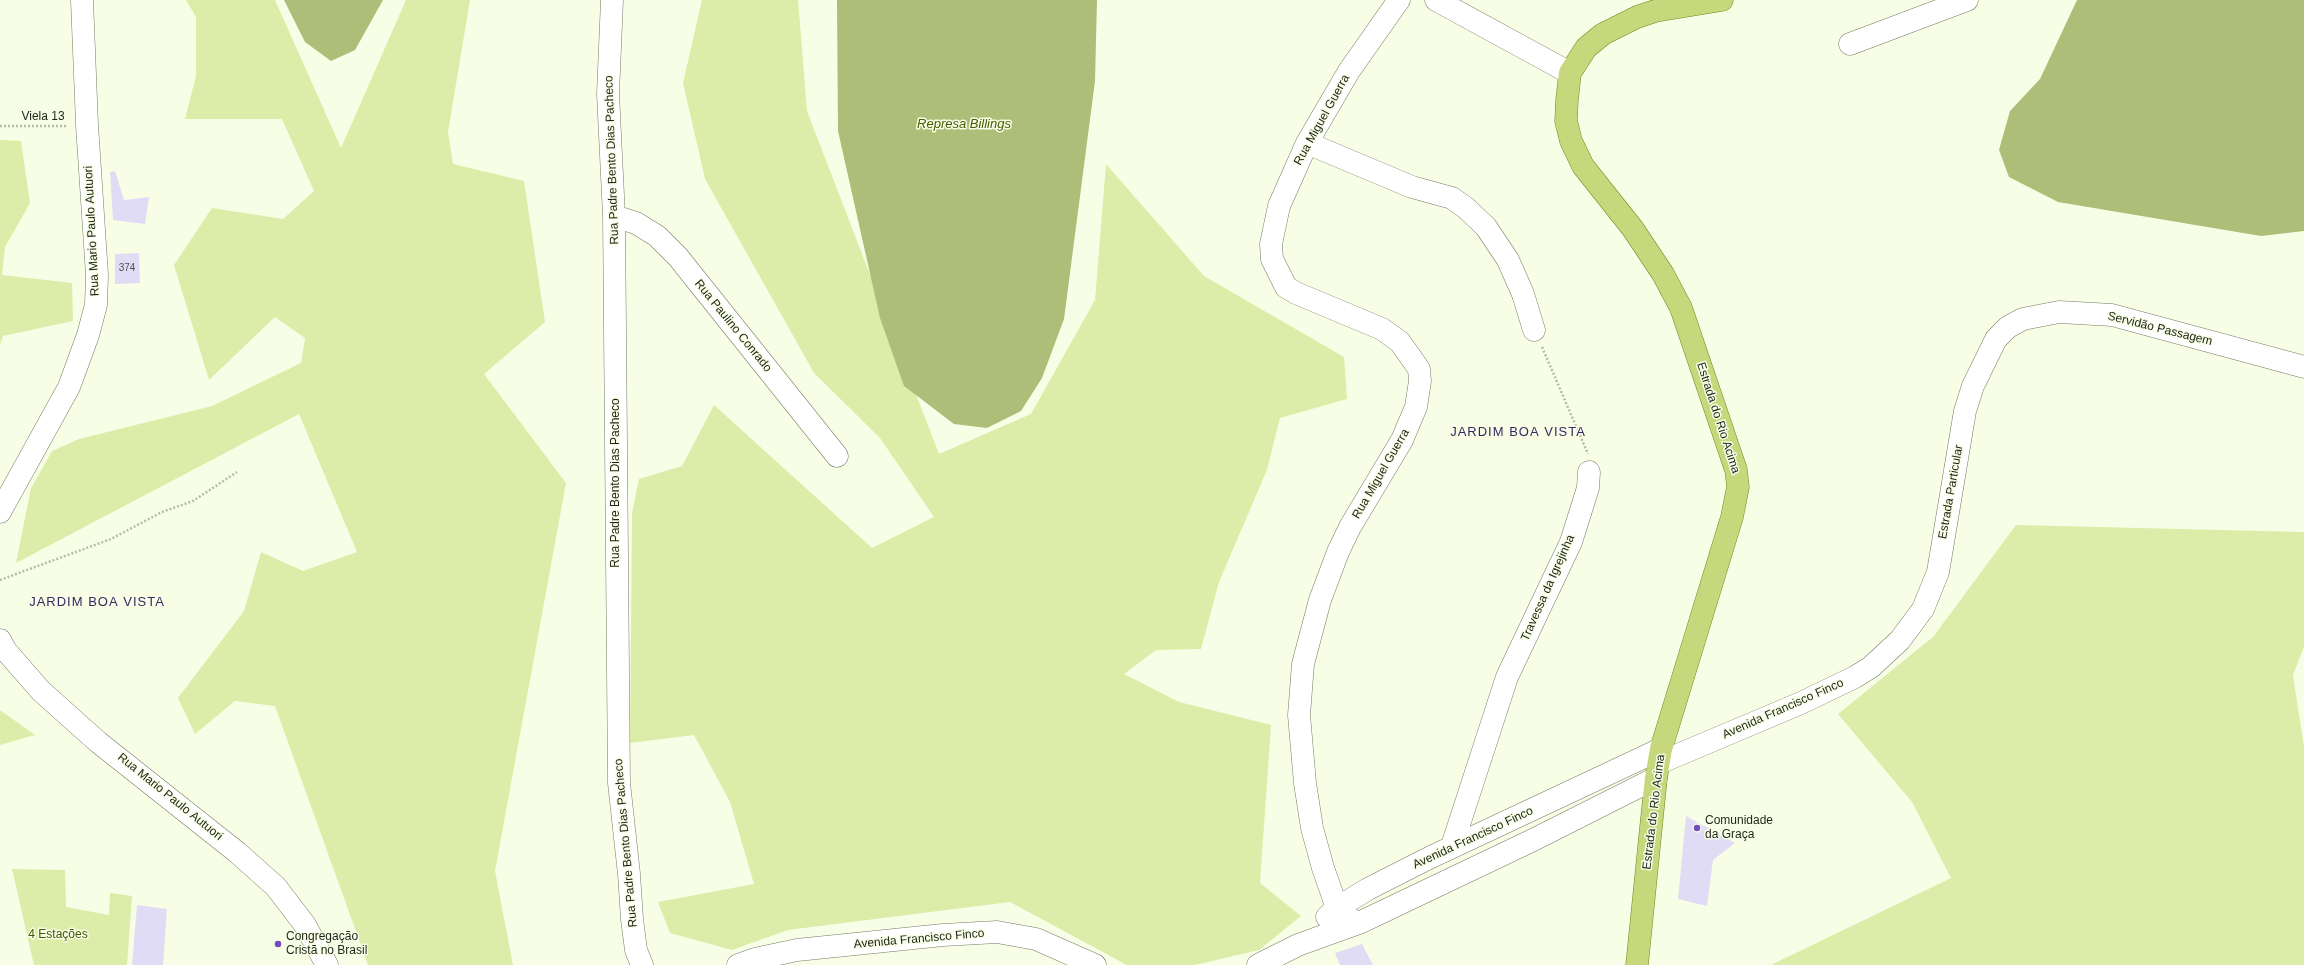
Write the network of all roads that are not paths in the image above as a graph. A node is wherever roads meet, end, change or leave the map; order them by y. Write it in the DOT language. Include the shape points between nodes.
graph roads {
  1 [pos="82,0"];
  2 [pos="612,0"];
  3 [pos="1399,0"];
  4 [pos="1436,0"];
  5 [pos="1722,0"];
  6 [pos="1967,0"];
  7 [pos="1850,44"];
  8 [pos="1570,73"];
  9 [pos="1307,143"];
  10 [pos="614,216"];
  11 [pos="1534,330"];
  12 [pos="1996,339"];
  13 [pos="2304,367"];
  14 [pos="837,456"];
  15 [pos="1589,472"];
  16 [pos="0,512"];
  17 [pos="0,640"];
  18 [pos="1900,640"];
  19 [pos="1658,764"];
  20 [pos="1452,846"];
  21 [pos="1337,908"];
  22 [pos="1359,923"];
  23 [pos="1298,945"];
  24 [pos="327,965"];
  25 [pos="642,965"];
  26 [pos="738,965"];
  27 [pos="1095,965"];
  28 [pos="1258,965"];
  29 [pos="1637,965"];
  1 -- 16 [label="street, Rua Mario Paulo Autuori" via="97,275 96,305 69,387"];
  2 -- 10 [label="street, Rua Padre Bento Dias Pacheco" via="608,94"];
  3 -- 9 [label="street, Rua Miguel Guerra" via="1349,71"];
  4 -- 8 [label="street"];
  5 -- 8 [label="main road" via="1655,11 1616,26 1592,43"];
  6 -- 7 [label="street"];
  8 -- 19 [label="main road, Estrada do Rio Acima" via="1566,121 1571,141 1583,166 1633,229 1663,274 1681,308 1736,470 1738,487 1732,517"];
  9 -- 11 [label="street" via="1412,187 1452,198 1466,208 1486,227 1508,260 1523,294"];
  9 -- 21 [label="street, Rua Miguel Guerra" via="1279,206 1275,222 1271,244 1272,259 1278,273 1286,287 1296,293 1382,329 1400,342 1419,369 1420,381 1416,407 1402,440 1338,552 1320,600 1303,664 1299,715 1305,783 1322,868"];
  10 -- 14 [label="street, Rua Paulino Conrado" via="636,223 657,236 678,257"];
  10 -- 25 [label="street, Rua Padre Bento Dias Pacheco" via="619,783 630,874 632,919 636,950"];
  12 -- 13 [label="street, Servidão Passagem" via="2008,327 2023,319 2039,315 2059,312 2112,315"];
  12 -- 18 [label="street, Estrada Particular" via="1981,367 1965,411 1938,572 1923,609"];
  15 -- 20 [label="street, Travessa da Igrejinha" via="1588,488 1571,542 1507,677"];
  17 -- 24 [label="street, Rua Mario Paulo Autuori" via="6,651 41,691 98,742 238,853 276,887 305,925"];
  18 -- 19 [label="street, Avenida Francisco Finco" via="1871,667 1855,677"];
  19 -- 20 [label="street, Avenida Francisco Finco"];
  19 -- 22 [label="street, Avenida Francisco Finco" via="1531,841"];
  19 -- 29 [label="main road, Estrada do Rio Acima"];
  20 -- 21 [label="street, Avenida Francisco Finco" via="1368,889"];
  21 -- 22 [label="street"];
  21 -- 23 [label="street, Avenida Francisco Finco"];
  22 -- 23 [label="street, Avenida Francisco Finco"];
  23 -- 28 [label="street, Avenida Francisco Finco"];
  26 -- 27 [label="street, Avenida Francisco Finco" via="797,950 997,932 1036,939"];
}
